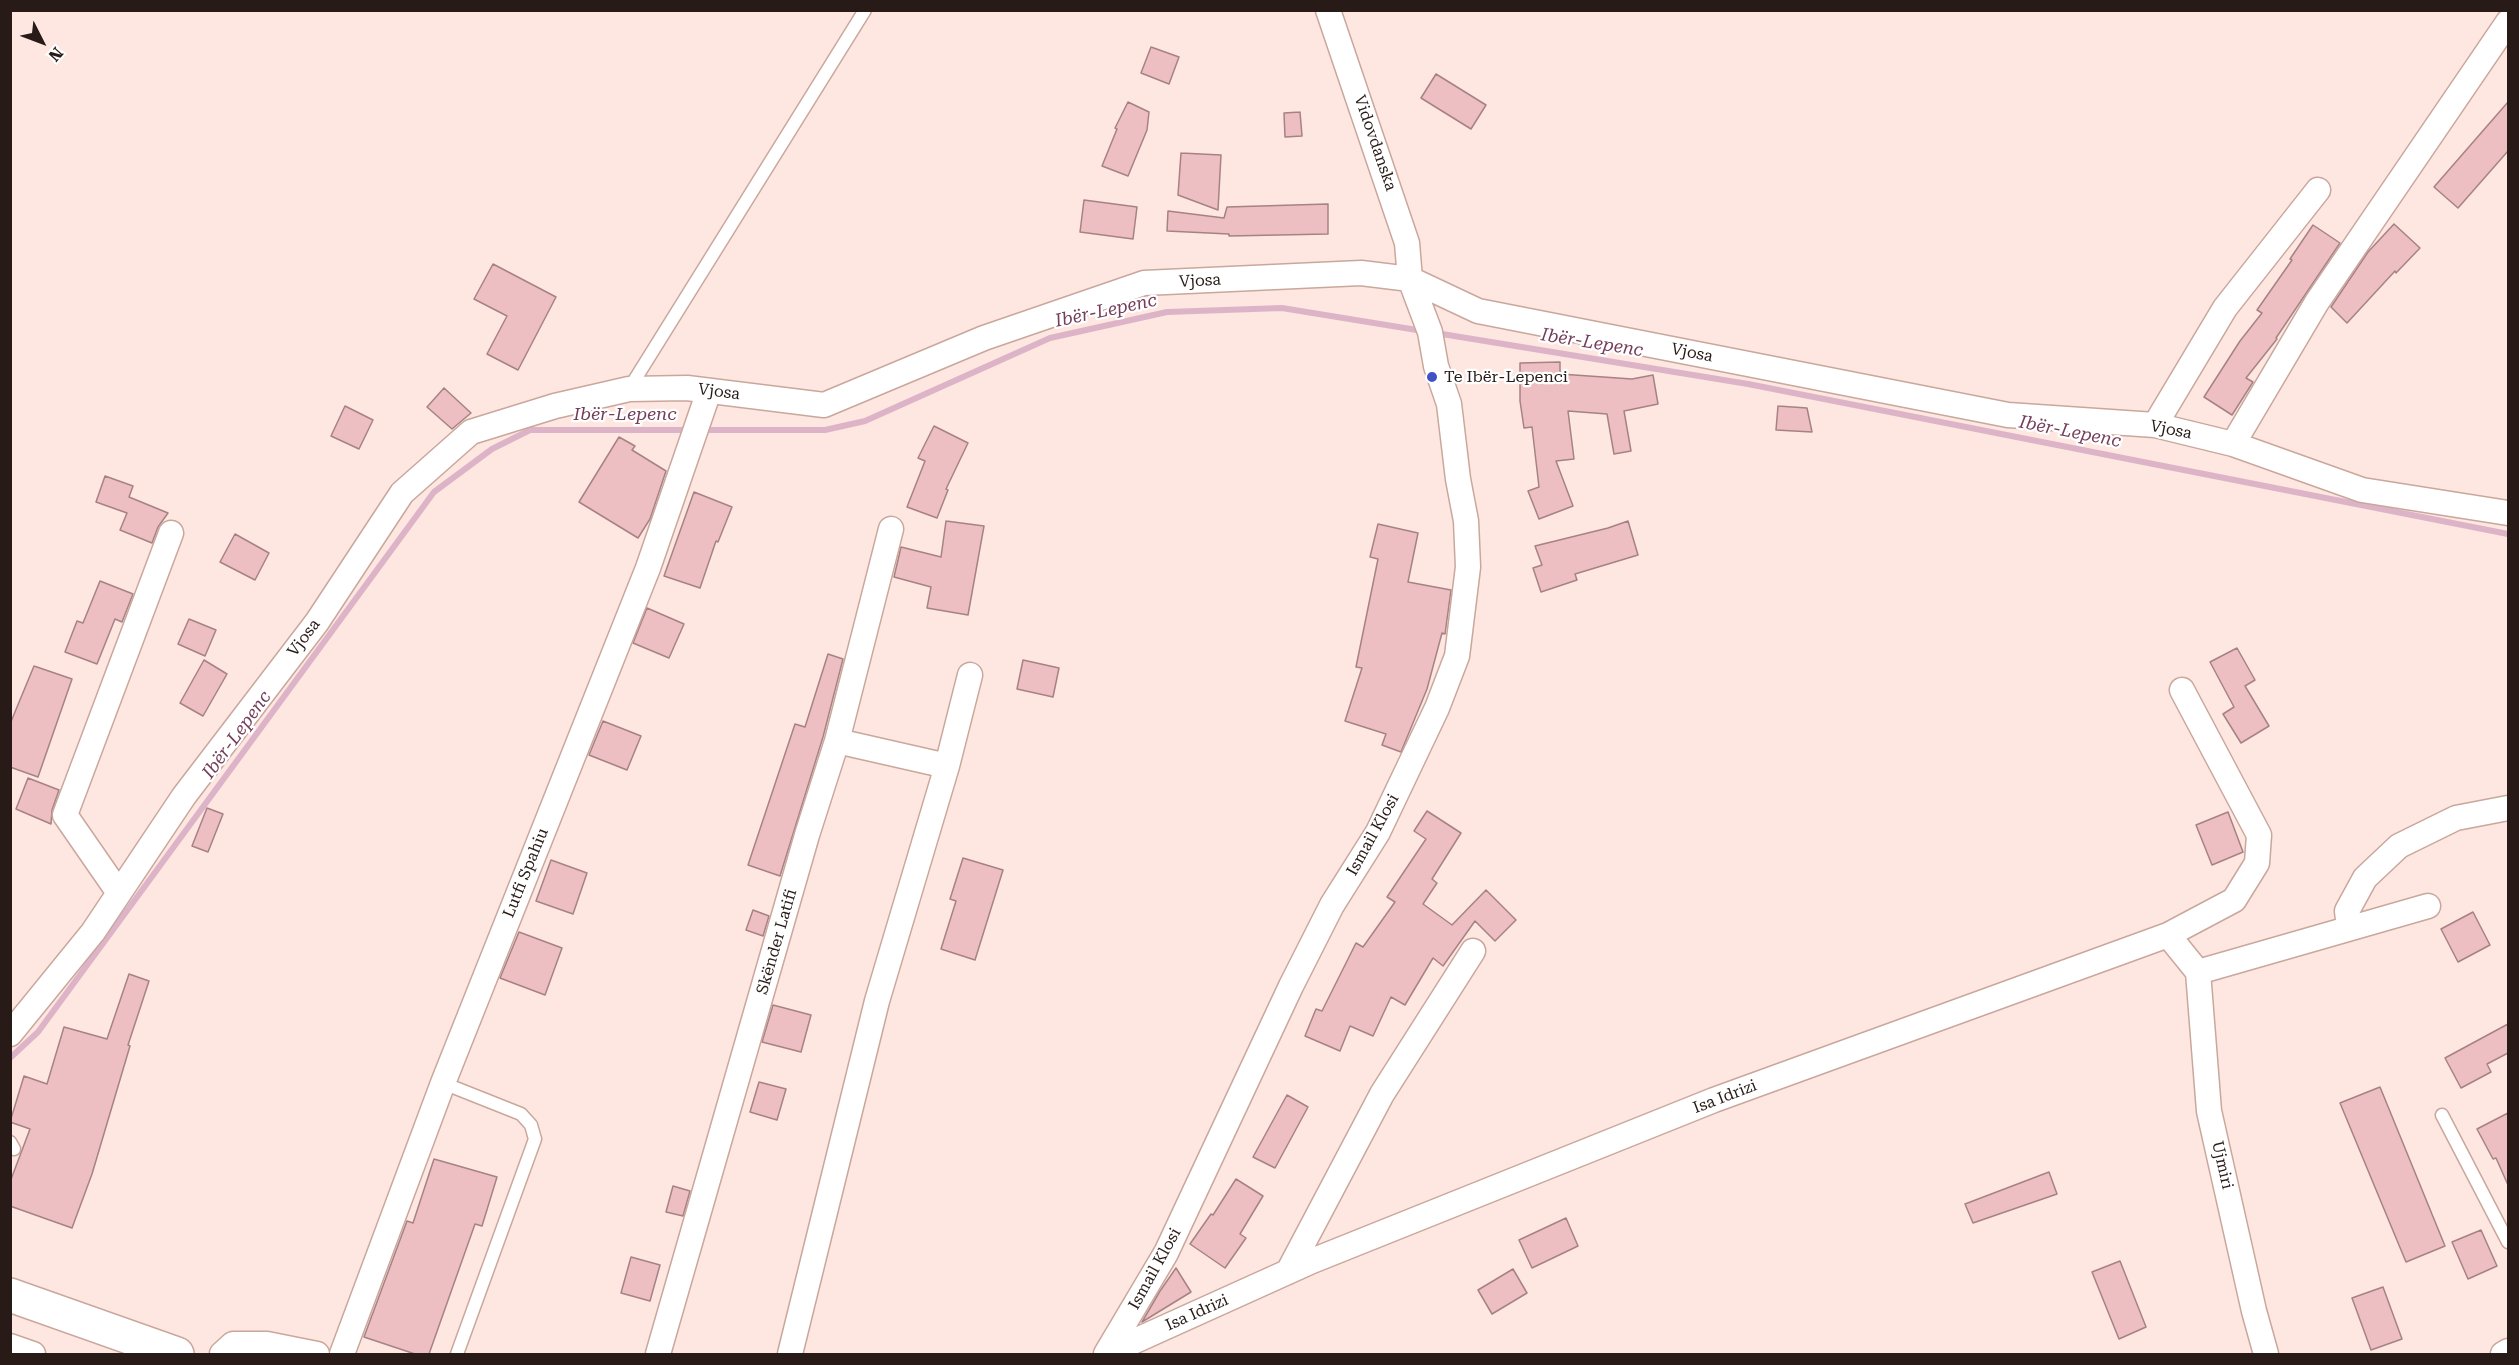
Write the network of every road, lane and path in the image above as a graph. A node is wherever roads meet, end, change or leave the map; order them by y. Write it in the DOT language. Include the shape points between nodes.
graph roads {
  1 [pos="866,10"];
  2 [pos="1328,10"];
  3 [pos="2508,22"];
  4 [pos="2318,190"];
  5 [pos="1410,279"];
  6 [pos="629,389"];
  7 [pos="709,391"];
  8 [pos="2155,425"];
  9 [pos="2233,444"];
  10 [pos="2508,513"];
  11 [pos="891,529"];
  12 [pos="171,533"];
  13 [pos="970,675"];
  14 [pos="2182,690"];
  15 [pos="837,741"];
  16 [pos="947,766"];
  17 [pos="2508,808"];
  18 [pos="119,893"];
  19 [pos="2428,906"];
  20 [pos="2349,928"];
  21 [pos="2168,934"];
  22 [pos="1473,951"];
  23 [pos="2198,972"];
  24 [pos="10,1034"];
  25 [pos="443,1083"];
  26 [pos="2442,1115"];
  27 [pos="2508,1242"];
  28 [pos="1288,1272"];
  29 [pos="10,1295"];
  30 [pos="10,1346"];
  31 [pos="2508,1351"];
  32 [pos="33,1354"];
  33 [pos="177,1354"];
  34 [pos="222,1354"];
  35 [pos="317,1354"];
  36 [pos="342,1354"];
  37 [pos="456,1354"];
  38 [pos="658,1354"];
  39 [pos="790,1354"];
  40 [pos="1106,1354"];
  41 [pos="2266,1354"];
  42 [pos="2503,1354"];
  1 -- 6 [label="lane"];
  2 -- 5 [label="street, Vidovdanska" via="1404,231"];
  3 -- 9 [label="street" via="2317,302"];
  4 -- 8 [label="street" via="2225,308"];
  5 -- 7 [label="street, Vjosa" via="1361,273 1144,284 984,338 824,405"];
  5 -- 8 [label="street, Vjosa" via="1478,310 1997,413"];
  5 -- 40 [label="street, Ismail Klosi" via="1430,332 1449,404 1466,521 1468,567 1457,656 1437,708 1378,832 1332,905 1166,1253"];
  6 -- 7 [label="street, Vjosa"];
  6 -- 18 [label="street, Vjosa" via="555,406 471,432 402,493 317,622 184,796"];
  7 -- 25 [label="street, Lutfi Spahiu" via="648,568"];
  8 -- 9 [label="street, Vjosa"];
  9 -- 10 [label="street, Vjosa" via="2362,490"];
  11 -- 15 [label="street, Skënder Latifi"];
  12 -- 18 [label="street" via="65,815"];
  13 -- 16 [label="street"];
  14 -- 21 [label="street" via="2259,835 2257,863 2234,900"];
  15 -- 16 [label="street"];
  15 -- 38 [label="street, Skënder Latifi"];
  16 -- 39 [label="street" via="877,1001"];
  17 -- 20 [label="street" via="2456,818 2399,846 2365,878 2347,911"];
  18 -- 24 [label="street, Vjosa" via="93,933"];
  19 -- 20 [label="street"];
  20 -- 23 [label="street"];
  21 -- 23 [label="street"];
  21 -- 28 [label="street, Isa Idrizi" via="1714,1100"];
  22 -- 28 [label="street" via="1382,1094"];
  23 -- 41 [label="street, Ujmiri" via="2209,1111"];
  25 -- 36 [label="street, Lutfi Spahiu"];
  25 -- 37 [label="lane" via="521,1114 531,1125 535,1139"];
  26 -- 27 [label="lane"];
  28 -- 40 [label="street, Isa Idrizi"];
  29 -- 33 [label="main road"];
  30 -- 32 [label="street"];
  31 -- 42 [label="street"];
  34 -- 35 [label="street" via="233,1344 267,1344"];
}
